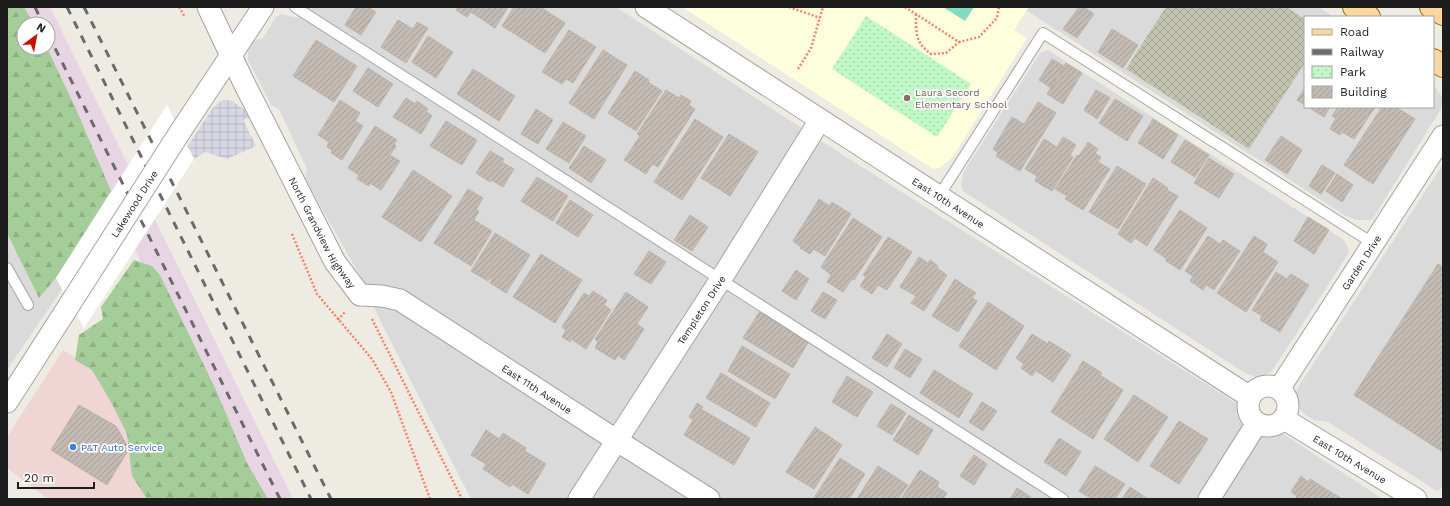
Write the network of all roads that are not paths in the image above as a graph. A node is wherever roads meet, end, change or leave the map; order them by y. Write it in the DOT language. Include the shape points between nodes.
graph roads {
  1 [pos="208,7"];
  2 [pos="263,7"];
  3 [pos="294,7"];
  4 [pos="646,7"];
  5 [pos="1354,7"];
  6 [pos="1431,7"];
  7 [pos="1443,14"];
  8 [pos="1368,16"];
  9 [pos="231,54"];
  10 [pos="1434,61"];
  11 [pos="1443,66"];
  12 [pos="820,120"];
  13 [pos="1443,136"];
  14 [pos="940,196"];
  15 [pos="1374,244"];
  16 [pos="7,268"];
  17 [pos="720,279"];
  18 [pos="360,295"];
  19 [pos="28,305"];
  20 [pos="1279,389"];
  21 [pos="1250,397"];
  22 [pos="7,402"];
  23 [pos="1284,419"];
  24 [pos="1257,423"];
  25 [pos="616,440"];
  26 [pos="579,499"];
  27 [pos="709,499"];
  28 [pos="1063,499"];
  29 [pos="1209,499"];
  30 [pos="1416,499"];
  1 -- 9 [label="street, North Grandview Highway"];
  2 -- 9 [label="street, Lakewood Drive"];
  3 -- 17 [label="lane"];
  4 -- 12 [label="street, East 10th Avenue"];
  5 -- 8 [label="main road"];
  6 -- 7 [label="main road"];
  9 -- 18 [label="street, North Grandview Highway" via="335,262"];
  9 -- 22 [label="street, Lakewood Drive, bridge"];
  10 -- 11 [label="main road"];
  12 -- 14 [label="street, East 10th Avenue"];
  12 -- 17 [label="street, Templeton Drive"];
  13 -- 15 [label="street, Garden Drive"];
  14 -- 15 [label="lane" via="1043,33"];
  14 -- 21 [label="street, East 10th Avenue"];
  15 -- 20 [label="street, Garden Drive"];
  16 -- 19 [label="lane"];
  17 -- 25 [label="street, Templeton Drive"];
  17 -- 28 [label="lane"];
  18 -- 25 [label="street, East 11th Avenue" via="400,300"];
  20 -- 21 [label="street" via="1273,386 1260,388"];
  20 -- 23 [label="street" via="1288,400 1288,413"];
  21 -- 24 [label="street" via="1248,408"];
  23 -- 24 [label="street" via="1269,426"];
  23 -- 30 [label="street, East 10th Avenue"];
  24 -- 29 [label="street"];
  25 -- 26 [label="street, Templeton Drive"];
  25 -- 27 [label="street, East 11th Avenue"];
}
